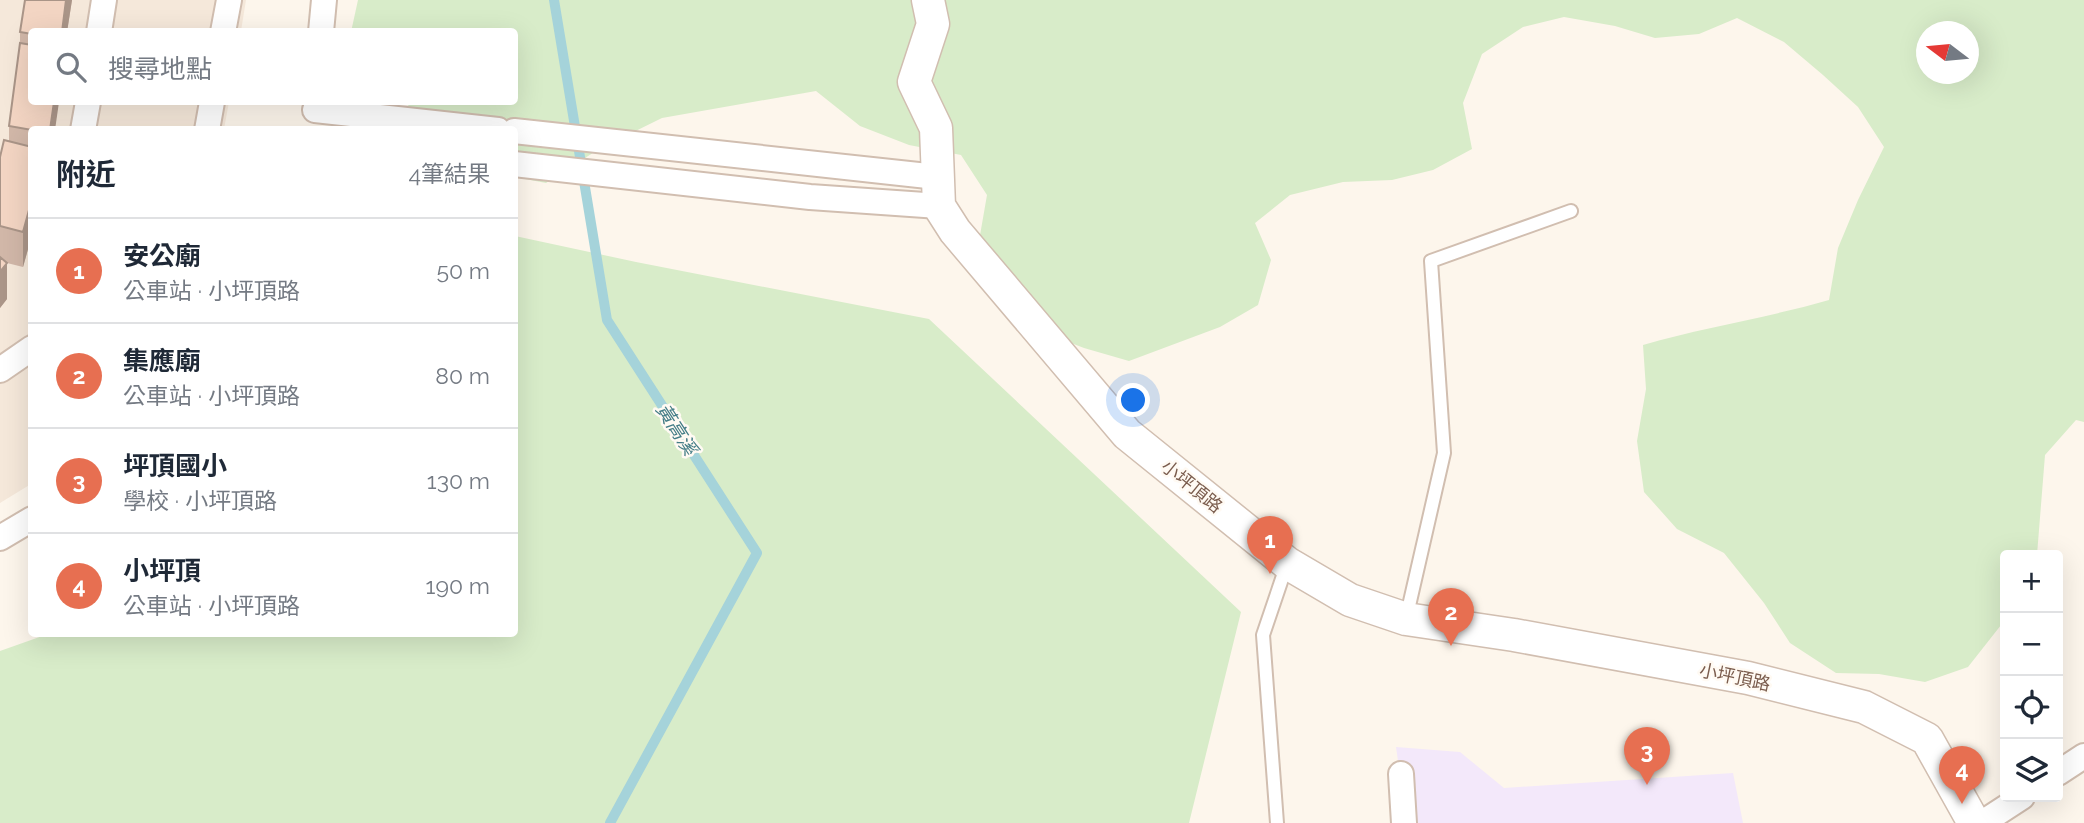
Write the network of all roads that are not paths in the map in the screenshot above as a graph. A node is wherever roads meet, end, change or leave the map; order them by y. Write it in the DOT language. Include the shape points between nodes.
graph roads {
  1 [pos="104,0"];
  2 [pos="229,0"];
  3 [pos="324,0"];
  4 [pos="928,0"];
  5 [pos="100,28"];
  6 [pos="224,28"];
  7 [pos="321,28"];
  8 [pos="87,105"];
  9 [pos="211,105"];
  10 [pos="314,114"];
  11 [pos="84,126"];
  12 [pos="208,126"];
  13 [pos="452,126"];
  14 [pos="518,132"];
  15 [pos="518,164"];
  16 [pos="938,192"];
  17 [pos="1571,211"];
  18 [pos="28,351"];
  19 [pos="0,370"];
  20 [pos="28,521"];
  21 [pos="0,538"];
  22 [pos="1287,563"];
  23 [pos="1406,619"];
  24 [pos="2084,756"];
  25 [pos="2063,770"];
  26 [pos="1401,774"];
  27 [pos="2014,802"];
  28 [pos="1278,823"];
  29 [pos="1404,823"];
  30 [pos="1974,823"];
  31 [pos="1982,823"];
  1 -- 5 [label="street"];
  2 -- 6 [label="street"];
  3 -- 7 [label="street"];
  4 -- 16 [label="street" via="933,24 914,82 936,128"];
  8 -- 11 [label="street"];
  9 -- 12 [label="street"];
  10 -- 13 [label="street"];
  14 -- 16 [label="street"];
  15 -- 16 [label="street" via="810,197"];
  16 -- 22 [label="street, 小坪頂路" via="955,231 1127,434"];
  17 -- 23 [label="lane" via="1431,261 1444,453"];
  18 -- 19 [label="street"];
  20 -- 21 [label="street"];
  22 -- 23 [label="street, 小坪頂路" via="1350,600"];
  22 -- 28 [label="lane" via="1263,635"];
  23 -- 30 [label="street, 小坪頂路" via="1748,678 1864,707 1927,739"];
  24 -- 25 [label="street"];
  26 -- 29 [label="street"];
  27 -- 31 [label="street"];
}
